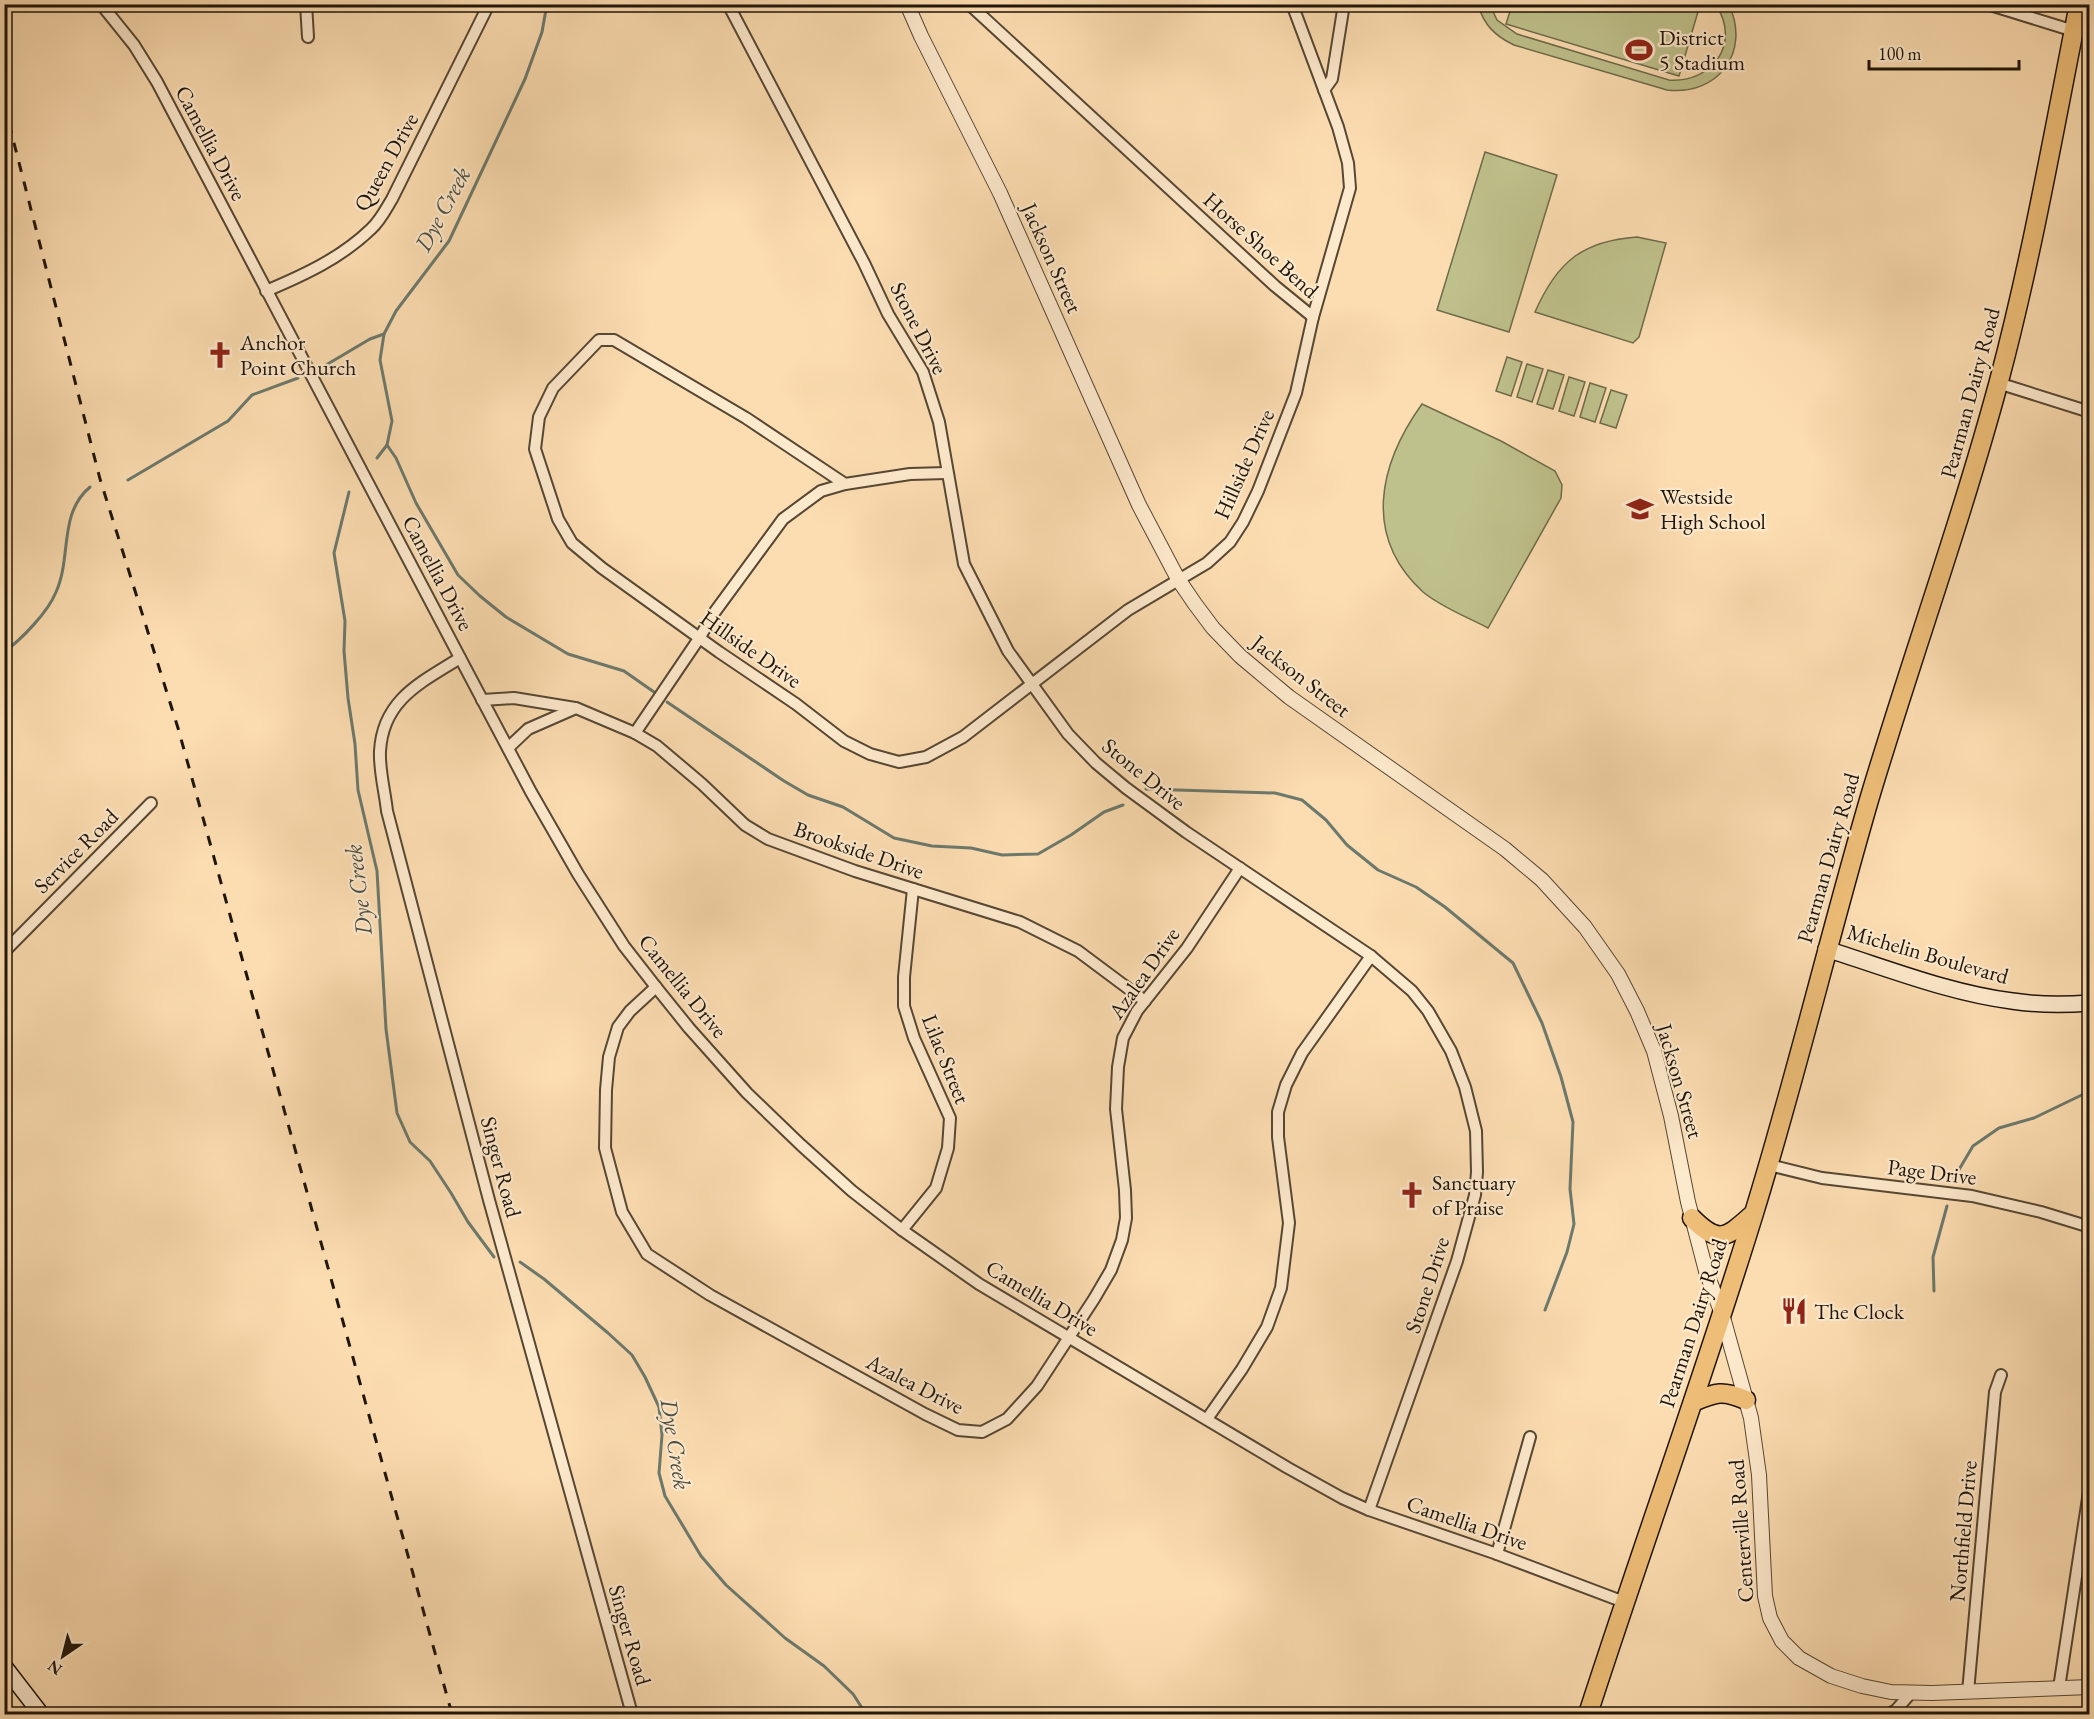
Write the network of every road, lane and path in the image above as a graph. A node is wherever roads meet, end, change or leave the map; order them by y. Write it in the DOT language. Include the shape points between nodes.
graph roads {
  1 [pos="101,4"];
  2 [pos="306,4"];
  3 [pos="489,4"];
  4 [pos="728,4"];
  5 [pos="907,4"];
  6 [pos="969,4"];
  7 [pos="1292,4"];
  8 [pos="1344,4"];
  9 [pos="1987,4"];
  10 [pos="2079,4"];
  11 [pos="2073,31"];
  12 [pos="308,37"];
  13 [pos="1324,90"];
  14 [pos="266,291"];
  15 [pos="1313,317"];
  16 [pos="1998,383"];
  17 [pos="2090,412"];
  18 [pos="947,473"];
  19 [pos="845,484"];
  20 [pos="1178,579"];
  21 [pos="700,637"];
  22 [pos="460,658"];
  23 [pos="1032,684"];
  24 [pos="482,700"];
  25 [pos="576,708"];
  26 [pos="635,734"];
  27 [pos="508,748"];
  28 [pos="151,803"];
  29 [pos="1240,868"];
  30 [pos="913,889"];
  31 [pos="1827,949"];
  32 [pos="4,952"];
  33 [pos="1371,956"];
  34 [pos="656,987"];
  35 [pos="1145,1001"];
  36 [pos="2090,1004"];
  37 [pos="1768,1165"];
  38 [pos="1754,1214"];
  39 [pos="1692,1218"];
  40 [pos="2090,1227"];
  41 [pos="902,1230"];
  42 [pos="1722,1314"];
  43 [pos="1070,1338"];
  44 [pos="2001,1375"];
  45 [pos="1746,1400"];
  46 [pos="1693,1402"];
  47 [pos="1207,1419"];
  48 [pos="1530,1437"];
  49 [pos="2090,1485"];
  50 [pos="1369,1510"];
  51 [pos="1497,1554"];
  52 [pos="1624,1602"];
  53 [pos="4,1666"];
  54 [pos="2090,1687"];
  55 [pos="2060,1688"];
  56 [pos="1968,1692"];
  57 [pos="1910,1694"];
  58 [pos="41,1714"];
  59 [pos="633,1714"];
  60 [pos="1588,1714"];
  61 [pos="1889,1714"];
  1 -- 14 [label="street, Camellia Drive" via="157,82"];
  2 -- 12 [label="street"];
  3 -- 14 [label="street, Queen Drive" via="392,199 373,228 309,273"];
  4 -- 18 [label="street, Stone Drive" via="888,314 922,372 939,422"];
  5 -- 20 [label="street, Jackson Street" via="1000,193 1139,505"];
  6 -- 15 [label="street, Horse Shoe Bend"];
  7 -- 13 [label="street, Horse Shoe Bend"];
  8 -- 13 [label="street" via="1332,79"];
  9 -- 11 [label="street"];
  10 -- 11 [label="highway, Pearman Dairy Road"];
  11 -- 16 [label="highway, Pearman Dairy Road" via="2024,279"];
  13 -- 15 [label="street, Horse Shoe Bend" via="1348,164 1350,188"];
  14 -- 22 [label="street, Camellia Drive"];
  15 -- 20 [label="street, Hillside Drive" via="1296,393 1243,522 1230,542 1207,563"];
  16 -- 17 [label="street"];
  16 -- 31 [label="highway, Pearman Dairy Road"];
  18 -- 19 [label="street"];
  18 -- 23 [label="street, Stone Drive" via="964,564 1008,651"];
  19 -- 21 [label="street" via="821,491 783,519"];
  19 -- 21 [label="street, Hillside Drive" via="746,418 614,340 599,340 553,388 539,417 535,450 558,519 572,543"];
  20 -- 23 [label="street, Hillside Drive" via="1128,610"];
  20 -- 39 [label="street, Jackson Street" via="1213,628 1265,678 1505,849 1542,880 1585,927 1618,974 1654,1051"];
  21 -- 23 [label="street, Hillside Drive" via="844,741 899,762 926,757 963,737"];
  21 -- 26 [label="street"];
  22 -- 24 [label="street, Camellia Drive"];
  22 -- 59 [label="street, Singer Road" via="401,697 388,717 380,751 387,811 489,1200"];
  23 -- 29 [label="street, Stone Drive" via="1068,734 1096,763"];
  24 -- 25 [label="street, Brookside Drive" via="514,698"];
  24 -- 27 [label="street, Camellia Drive"];
  25 -- 26 [label="street, Brookside Drive"];
  25 -- 27 [label="street" via="528,729"];
  26 -- 30 [label="street, Brookside Drive" via="657,746 745,825 768,839"];
  27 -- 34 [label="street, Camellia Drive" via="578,874 624,946"];
  28 -- 32 [label="street, Service Road"];
  29 -- 33 [label="street, Stone Drive"];
  29 -- 35 [label="street, Azalea Drive" via="1187,948"];
  30 -- 35 [label="street, Brookside Drive" via="1020,922 1078,951"];
  30 -- 41 [label="street, Lilac Street" via="904,1006 950,1118 948,1148 936,1188"];
  31 -- 36 [label="main road, Michelin Boulevard" via="1983,996 2039,1004"];
  31 -- 37 [label="highway, Pearman Dairy Road"];
  33 -- 47 [label="street" via="1302,1053 1286,1085 1278,1112 1289,1223 1281,1288 1267,1327"];
  33 -- 50 [label="street, Stone Drive" via="1412,991 1451,1052 1476,1131 1477,1172 1475,1195 1457,1262"];
  34 -- 41 [label="street, Camellia Drive" via="747,1093 801,1146"];
  34 -- 43 [label="street, Azalea Drive" via="618,1027 609,1057 606,1090 605,1148 622,1212 647,1254 753,1319 958,1430 982,1431 1007,1419 1037,1386"];
  35 -- 43 [label="street, Azalea Drive" via="1123,1038 1118,1067 1116,1108 1126,1218 1122,1240 1110,1270"];
  37 -- 38 [label="highway, Pearman Dairy Road"];
  37 -- 40 [label="street, Page Drive" via="1822,1178 1972,1196"];
  38 -- 39 [label="highway" via="1726,1235 1706,1231"];
  38 -- 42 [label="highway, Pearman Dairy Road"];
  39 -- 42 [label="street, Jackson Street"];
  41 -- 43 [label="street, Camellia Drive" via="979,1284"];
  42 -- 45 [label="street, Centerville Road"];
  42 -- 46 [label="highway, Pearman Dairy Road"];
  43 -- 47 [label="street, Camellia Drive"];
  44 -- 56 [label="street, Northfield Drive" via="1995,1392"];
  45 -- 46 [label="highway" via="1729,1393 1713,1393"];
  45 -- 57 [label="street, Centerville Road" via="1758,1467 1765,1596 1776,1630 1790,1651 1820,1671 1862,1686"];
  46 -- 52 [label="highway, Pearman Dairy Road"];
  47 -- 50 [label="street, Camellia Drive" via="1332,1493"];
  48 -- 51 [label="street"];
  49 -- 55 [label="street"];
  50 -- 51 [label="street, Camellia Drive"];
  51 -- 52 [label="street, Camellia Drive"];
  52 -- 60 [label="highway, Pearman Dairy Road"];
  53 -- 58 [label="main road"];
  54 -- 55 [label="street, Centerville Road"];
  55 -- 56 [label="street, Centerville Road"];
  56 -- 57 [label="street, Centerville Road"];
  57 -- 61 [label="street"];
}
